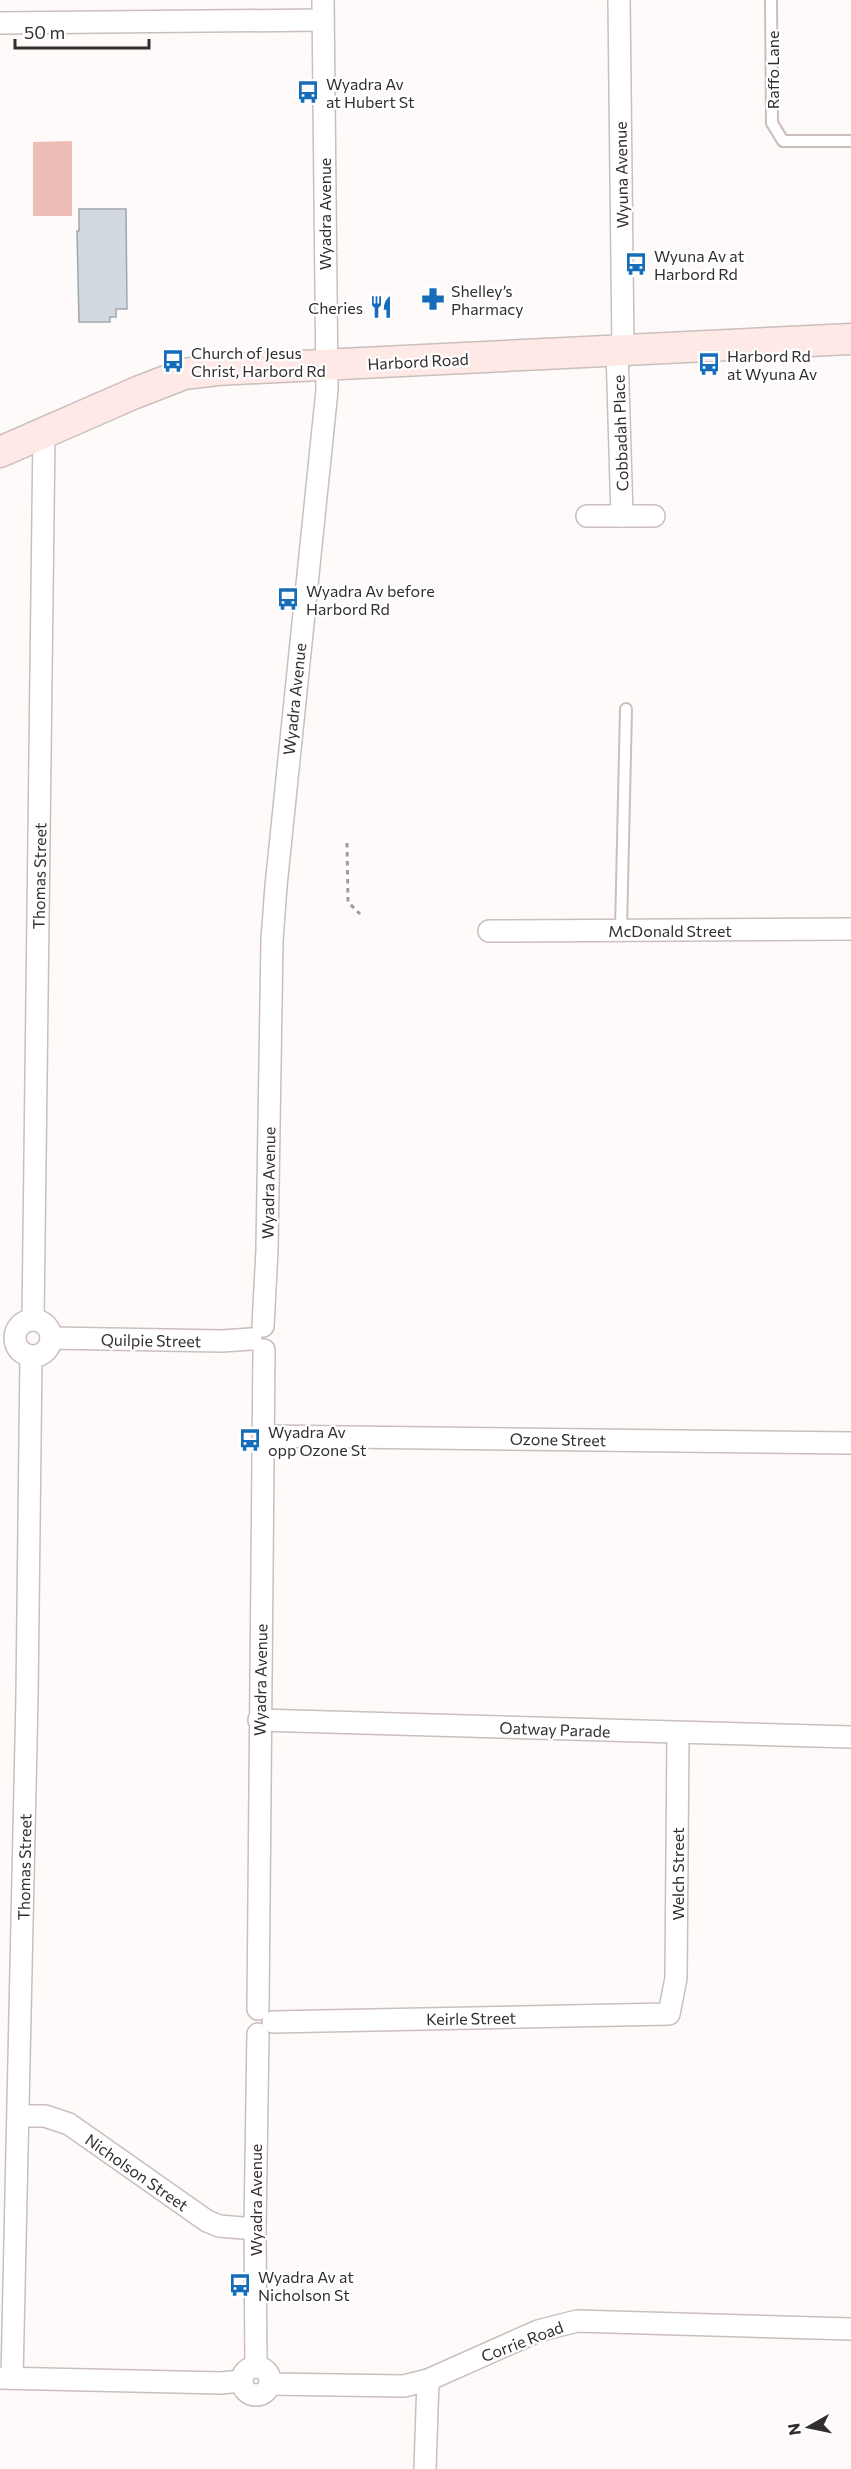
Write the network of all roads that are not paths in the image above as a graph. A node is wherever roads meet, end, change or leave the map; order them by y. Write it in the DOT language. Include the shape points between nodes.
graph roads {
  1 [pos="619,0"];
  2 [pos="771,0"];
  3 [pos="323,10"];
  4 [pos="0,23"];
  5 [pos="851,141"];
  6 [pos="851,339"];
  7 [pos="620,350"];
  8 [pos="326,366"];
  9 [pos="44,433"];
  10 [pos="0,452"];
  11 [pos="587,516"];
  12 [pos="622,516"];
  13 [pos="654,516"];
  14 [pos="626,709"];
  15 [pos="851,929"];
  16 [pos="621,930"];
  17 [pos="489,931"];
  18 [pos="33,1320"];
  19 [pos="51,1338"];
  20 [pos="260,1338"];
  21 [pos="8,1339"];
  22 [pos="31,1356"];
  23 [pos="264,1436"];
  24 [pos="851,1443"];
  25 [pos="259,1720"];
  26 [pos="678,1733"];
  27 [pos="851,1737"];
  28 [pos="669,2014"];
  29 [pos="263,2022"];
  30 [pos="10,2062"];
  31 [pos="19,2116"];
  32 [pos="255,2229"];
  33 [pos="851,2329"];
  34 [pos="249,2374"];
  35 [pos="6,2378"];
  36 [pos="428,2380"];
  37 [pos="425,2469"];
  1 -- 7 [label="street, Wyuna Avenue"];
  2 -- 5 [label="lane, Raffo Lane" via="772,123 783,141"];
  3 -- 4 [label="street"];
  3 -- 8 [label="street, Wyadra Avenue"];
  6 -- 7 [label="main road, Harbord Road"];
  7 -- 8 [label="main road, Harbord Road"];
  7 -- 12 [label="street, Cobbadah Place"];
  8 -- 9 [label="main road, Harbord Road" via="184,374"];
  8 -- 20 [label="street, Wyadra Avenue" via="272,940 267,1250"];
  9 -- 10 [label="main road, Harbord Road"];
  9 -- 18 [label="street, Thomas Street"];
  11 -- 12 [label="street, Cobbadah Place"];
  12 -- 13 [label="street, Cobbadah Place"];
  14 -- 16 [label="lane"];
  15 -- 16 [label="street, McDonald Street"];
  16 -- 17 [label="street, McDonald Street"];
  18 -- 19 [label="street" via="47,1328"];
  18 -- 21 [label="street"];
  19 -- 20 [label="street, Quilpie Street"];
  19 -- 22 [label="street" via="47,1349"];
  20 -- 23 [label="street, Wyadra Avenue"];
  21 -- 22 [label="street"];
  22 -- 30 [label="street, Thomas Street" via="27,1696"];
  23 -- 24 [label="street, Ozone Street"];
  23 -- 25 [label="street, Wyadra Avenue"];
  25 -- 26 [label="street, Oatway Parade"];
  25 -- 29 [label="street, Wyadra Avenue"];
  26 -- 27 [label="street, Oatway Parade"];
  26 -- 28 [label="street, Welch Street" via="676,1978"];
  28 -- 29 [label="street, Keirle Street"];
  29 -- 32 [label="street, Wyadra Avenue"];
  30 -- 31 [label="street, Thomas Street"];
  31 -- 32 [label="street, Nicholson Street" via="45,2116 69,2124 207,2221"];
  31 -- 35 [label="street, Thomas Street"];
  32 -- 34 [label="street, Wyadra Avenue"];
  33 -- 36 [label="street, Corrie Road" via="577,2321 538,2331"];
  34 -- 35 [label="street" via="221,2383"];
  34 -- 36 [label="street, Corrie Road" via="266,2371 270,2384 397,2387"];
  36 -- 37 [label="street"];
}
